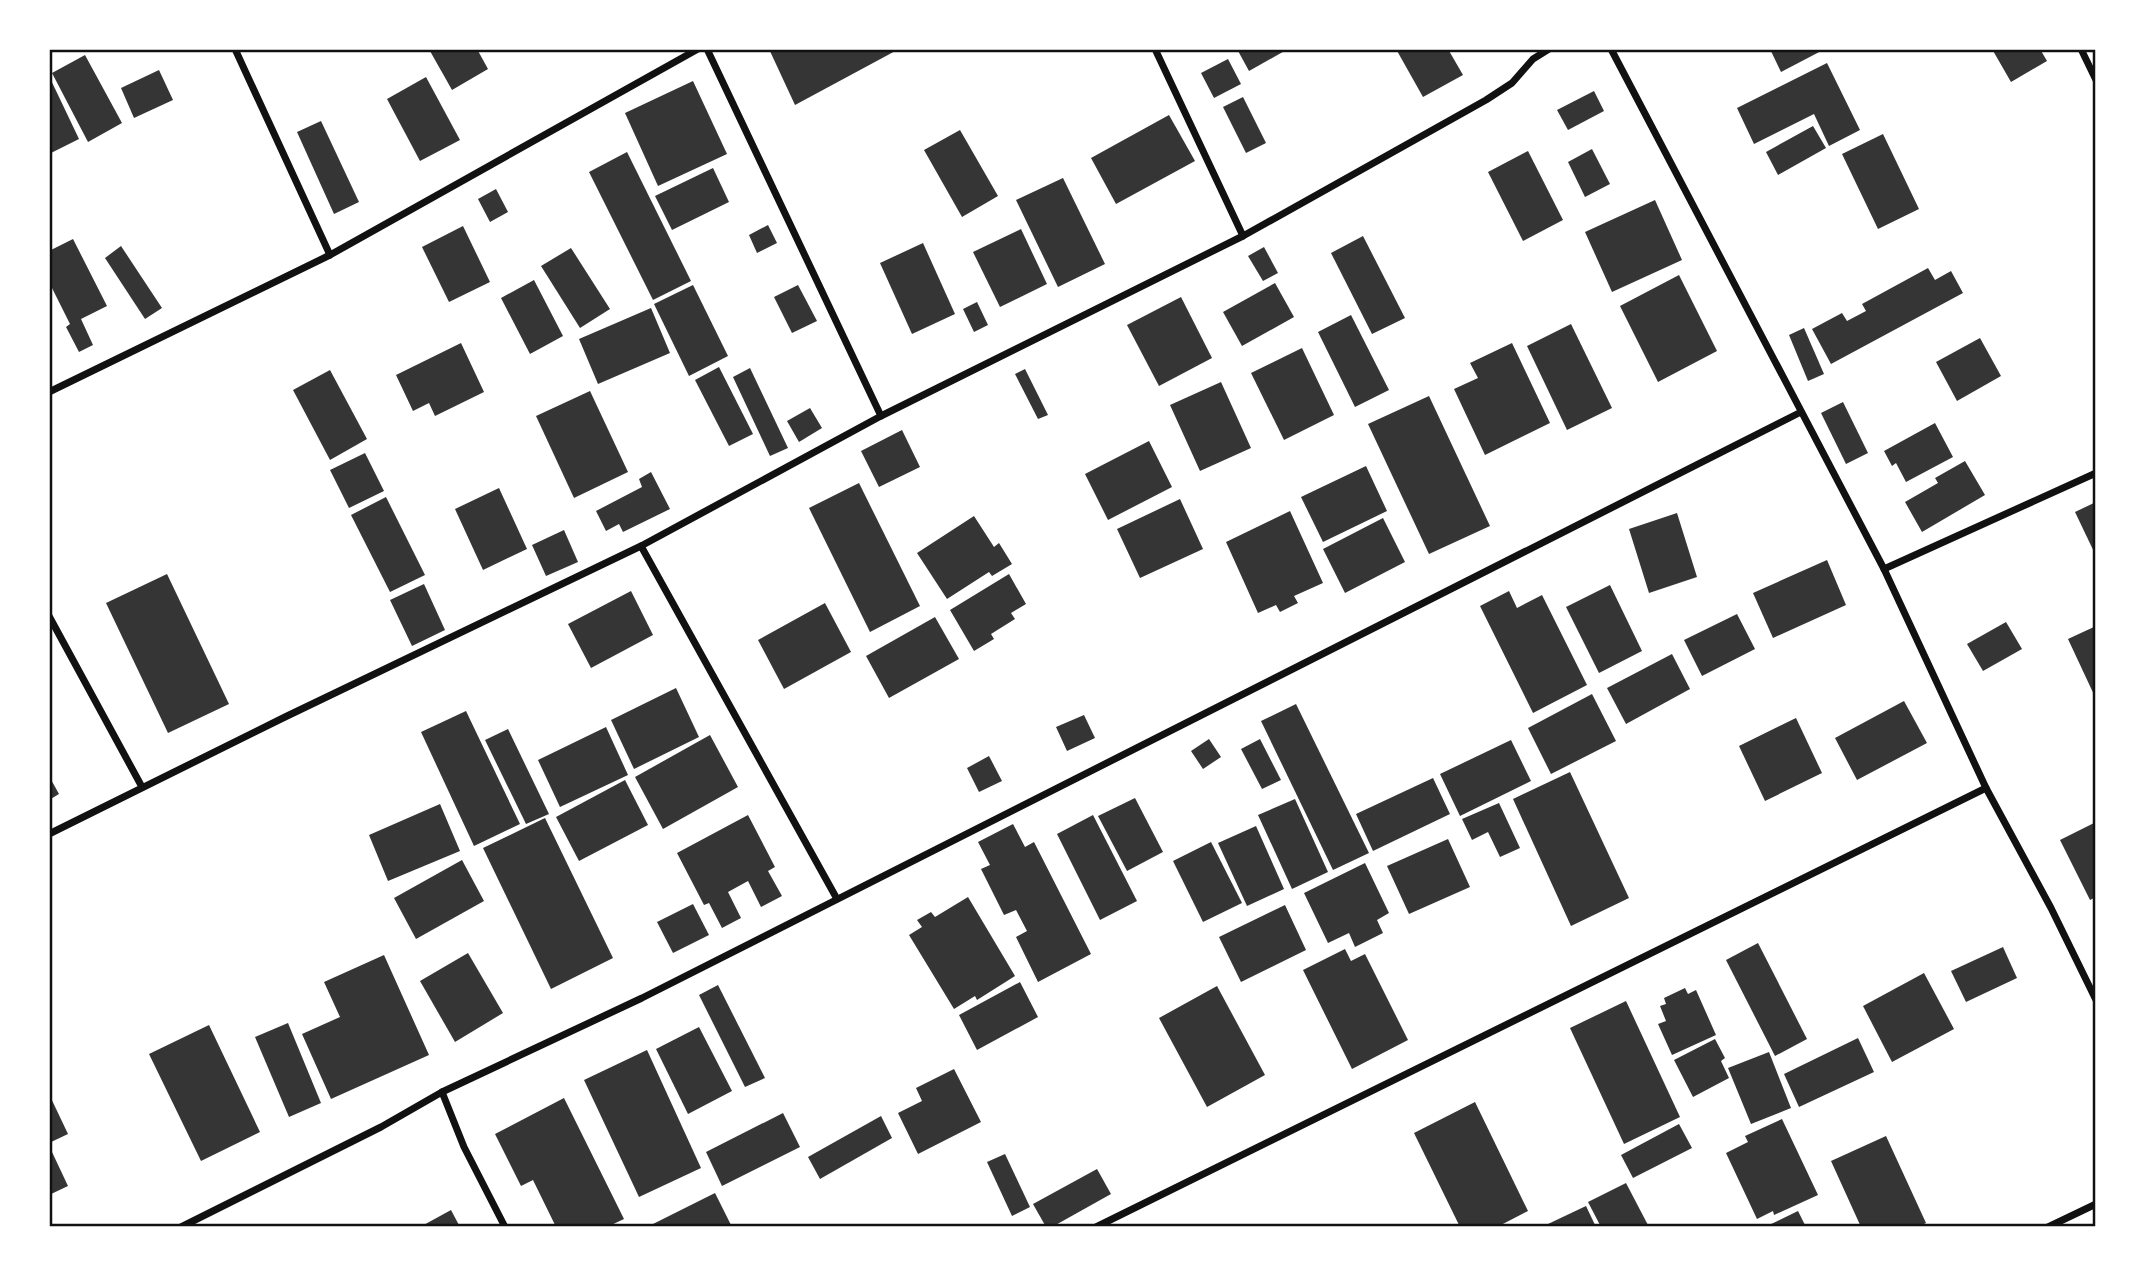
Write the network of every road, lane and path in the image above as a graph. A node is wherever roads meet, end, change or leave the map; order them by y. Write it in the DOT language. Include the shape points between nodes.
graph roads {
  1 [pos="235,49"];
  2 [pos="698,49"];
  3 [pos="707,49"];
  4 [pos="1155,49"];
  5 [pos="1549,49"];
  6 [pos="1611,49"];
  7 [pos="2081,49"];
  8 [pos="2096,80"];
  9 [pos="1243,236"];
  10 [pos="330,255"];
  11 [pos="49,392"];
  12 [pos="1801,412"];
  13 [pos="881,415"];
  14 [pos="2096,472"];
  15 [pos="641,546"];
  16 [pos="1884,569"];
  17 [pos="49,616"];
  18 [pos="142,787"];
  19 [pos="1986,788"];
  20 [pos="49,834"];
  21 [pos="837,899"];
  22 [pos="2096,1000"];
  23 [pos="442,1092"];
  24 [pos="2096,1204"];
  25 [pos="181,1227"];
  26 [pos="505,1227"];
  27 [pos="1096,1227"];
  28 [pos="2048,1227"];
  1 -- 10 [label="street"];
  2 -- 10 [label="street"];
  3 -- 13 [label="street"];
  4 -- 9 [label="street"];
  5 -- 9 [label="street" via="1486,100"];
  6 -- 12 [label="street"];
  7 -- 8 [label="street"];
  9 -- 13 [label="street"];
  10 -- 11 [label="street"];
  12 -- 16 [label="street"];
  12 -- 21 [label="street"];
  13 -- 15 [label="street"];
  14 -- 16 [label="street"];
  15 -- 18 [label="street"];
  15 -- 21 [label="street"];
  16 -- 19 [label="street"];
  17 -- 18 [label="street"];
  18 -- 20 [label="street"];
  19 -- 22 [label="street"];
  19 -- 27 [label="street"];
  21 -- 23 [label="street"];
  23 -- 25 [label="street"];
  23 -- 26 [label="street"];
  24 -- 28 [label="street"];
}
